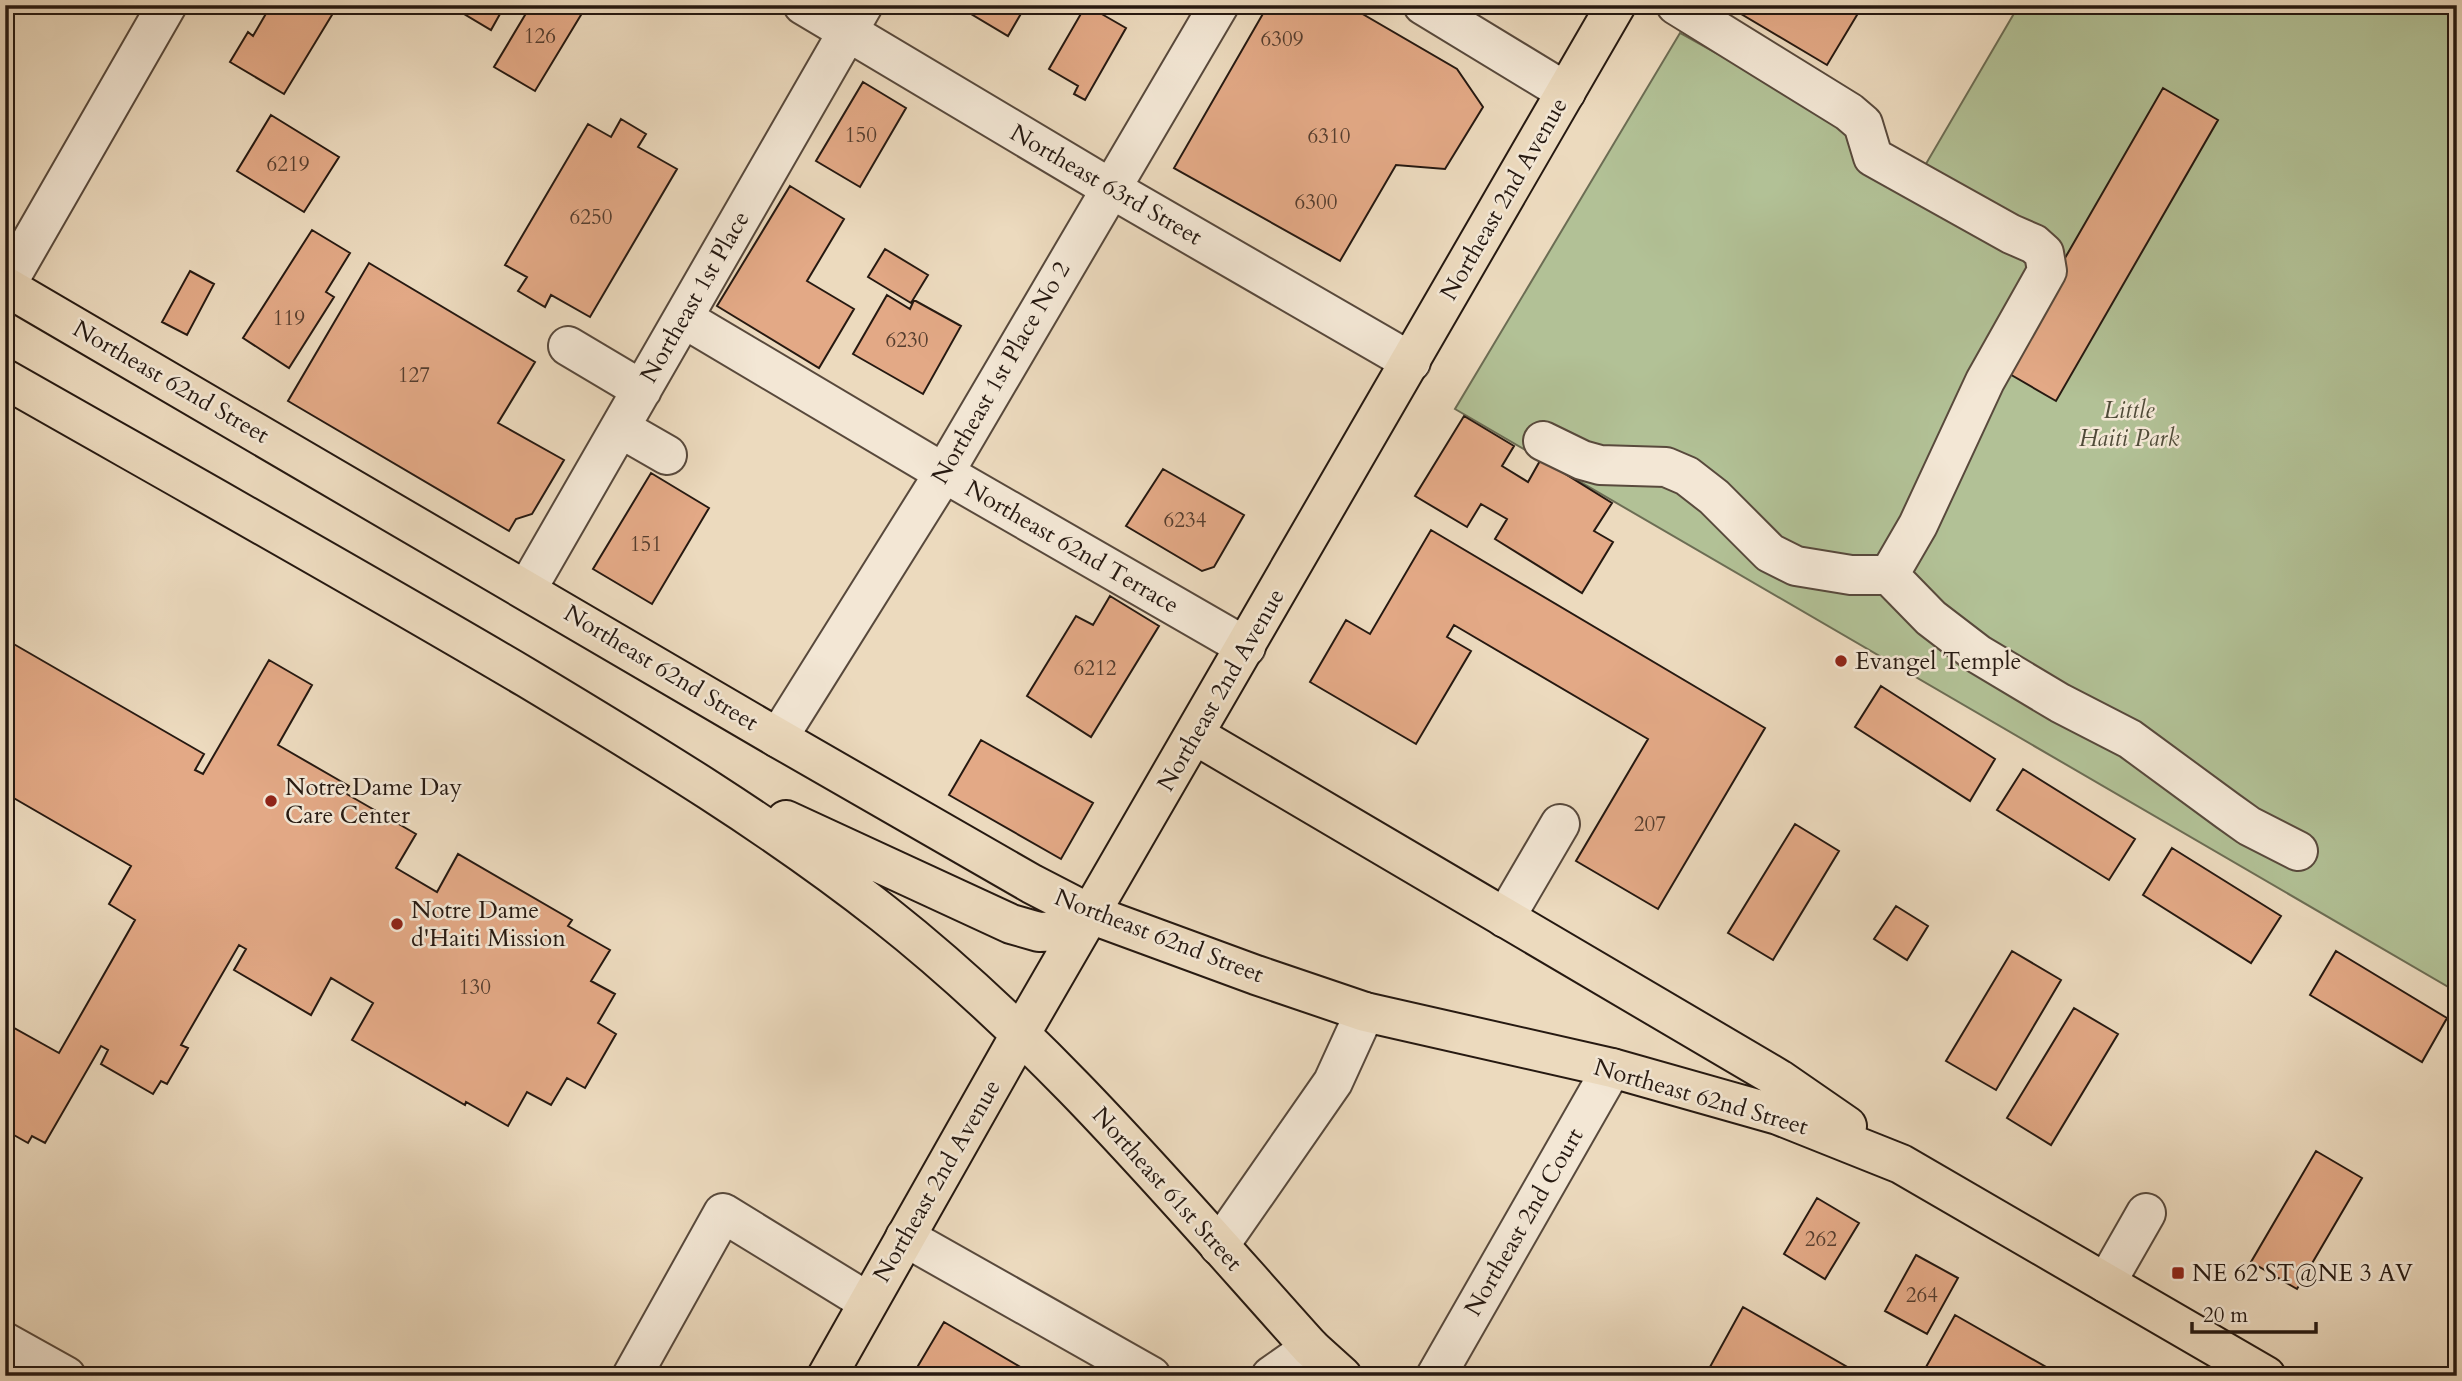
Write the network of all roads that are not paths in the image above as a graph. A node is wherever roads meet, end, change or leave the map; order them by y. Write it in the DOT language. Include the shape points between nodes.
graph roads {
  1 [pos="167,5"];
  2 [pos="803,5"];
  3 [pos="1219,5"];
  4 [pos="1423,5"];
  5 [pos="1616,5"];
  6 [pos="1676,5"];
  7 [pos="855,18"];
  8 [pos="1566,92"];
  9 [pos="1110,188"];
  10 [pos="5,286"];
  11 [pos="683,317"];
  12 [pos="568,346"];
  13 [pos="1411,362"];
  14 [pos="5,379"];
  15 [pos="642,390"];
  16 [pos="620,428"];
  17 [pos="1543,441"];
  18 [pos="667,455"];
  19 [pos="944,473"];
  20 [pos="1889,576"];
  21 [pos="527,589"];
  22 [pos="1246,647"];
  23 [pos="1195,735"];
  24 [pos="778,738"];
  25 [pos="686,774"];
  26 [pos="1560,824"];
  27 [pos="2298,851"];
  28 [pos="1090,914"];
  29 [pos="1505,918"];
  30 [pos="1365,1012"];
  31 [pos="1021,1033"];
  32 [pos="1612,1069"];
  33 [pos="1901,1164"];
  34 [pos="2147,1213"];
  35 [pos="905,1237"];
  36 [pos="1219,1246"];
  37 [pos="2106,1283"];
  38 [pos="868,1302"];
  39 [pos="5,1342"];
  40 [pos="1311,1348"];
  41 [pos="66,1376"];
  42 [pos="632,1376"];
  43 [pos="827,1376"];
  44 [pos="1151,1376"];
  45 [pos="1271,1376"];
  46 [pos="1342,1376"];
  47 [pos="1436,1376"];
  48 [pos="2266,1376"];
  1 -- 10 [label="street"];
  2 -- 7 [label="street, Northeast 63rd Street"];
  3 -- 9 [label="street, Northeast 1st Place No 2"];
  4 -- 8 [label="street"];
  5 -- 8 [label="main road, Northeast 2nd Avenue"];
  6 -- 20 [label="street" via="1849,111 1863,124 1874,157 2045,253 2047,271 1985,381"];
  7 -- 9 [label="street, Northeast 63rd Street"];
  7 -- 11 [label="street, Northeast 1st Place"];
  8 -- 13 [label="main road, Northeast 2nd Avenue"];
  9 -- 13 [label="street, Northeast 63rd Street"];
  9 -- 19 [label="street, Northeast 1st Place No 2"];
  10 -- 21 [label="main road, Northeast 62nd Street"];
  11 -- 15 [label="street, Northeast 1st Place"];
  11 -- 19 [label="street, Northeast 62nd Terrace"];
  12 -- 15 [label="street"];
  13 -- 22 [label="main road, Northeast 2nd Avenue"];
  14 -- 25 [label="main road" via="450,633"];
  15 -- 16 [label="street, Northeast 1st Place"];
  16 -- 18 [label="street"];
  16 -- 21 [label="street, Northeast 1st Place"];
  17 -- 20 [label="street" via="1600,466 1666,467 1687,476 1770,553 1796,566"];
  19 -- 22 [label="street, Northeast 62nd Terrace"];
  19 -- 24 [label="street, Northeast 1st Place No 2"];
  20 -- 27 [label="street" via="1931,618 1978,654 2130,739 2249,826"];
  21 -- 24 [label="main road, Northeast 62nd Street"];
  22 -- 23 [label="main road, Northeast 2nd Avenue"];
  23 -- 28 [label="main road, Northeast 2nd Avenue"];
  23 -- 29 [label="main road"];
  24 -- 28 [label="main road, Northeast 62nd Street"];
  25 -- 28 [label="main road" via="1011,924 1040,932 1065,931"];
  25 -- 31 [label="main road" via="773,830 885,914"];
  26 -- 29 [label="street"];
  28 -- 30 [label="main road, Northeast 62nd Street"];
  28 -- 31 [label="main road, Northeast 2nd Avenue"];
  29 -- 33 [label="main road" via="1779,1079"];
  30 -- 32 [label="main road, Northeast 62nd Street"];
  30 -- 36 [label="street" via="1333,1082"];
  31 -- 35 [label="main road, Northeast 2nd Avenue"];
  31 -- 36 [label="main road, Northeast 61st Street"];
  32 -- 33 [label="main road, Northeast 62nd Street" via="1778,1115"];
  32 -- 47 [label="street, Northeast 2nd Court"];
  33 -- 37 [label="main road, Northeast 62nd Street"];
  34 -- 37 [label="street"];
  35 -- 38 [label="main road, Northeast 2nd Avenue"];
  35 -- 44 [label="street"];
  36 -- 40 [label="main road, Northeast 61st Street"];
  37 -- 48 [label="main road, Northeast 62nd Street"];
  38 -- 42 [label="street" via="723,1213"];
  38 -- 43 [label="main road, Northeast 2nd Avenue"];
  39 -- 41 [label="street"];
  40 -- 45 [label="street"];
  40 -- 46 [label="main road, Northeast 61st Street"];
}
